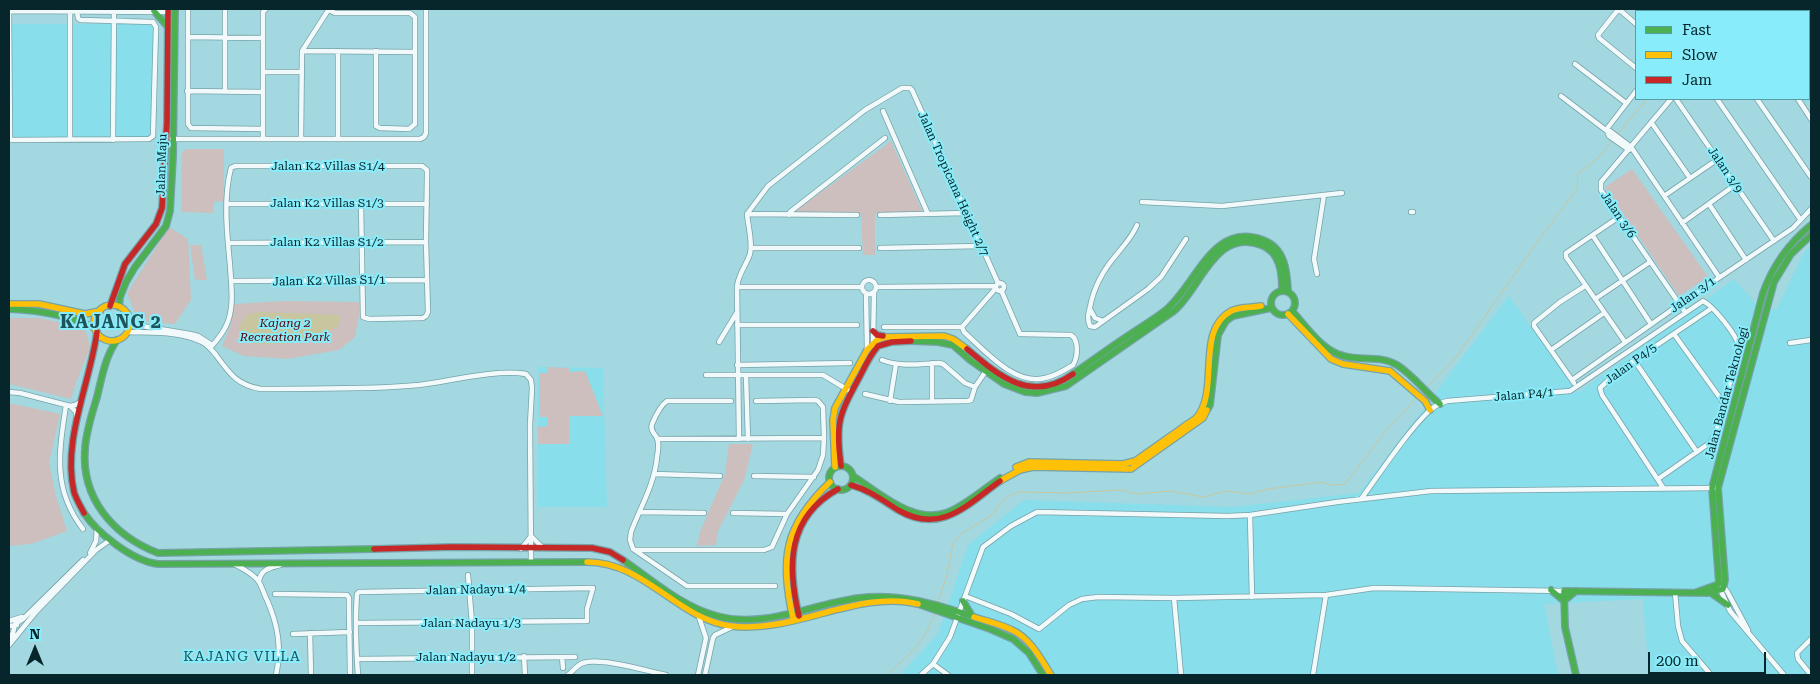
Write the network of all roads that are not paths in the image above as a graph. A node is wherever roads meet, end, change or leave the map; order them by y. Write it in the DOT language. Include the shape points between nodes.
graph roads {
  1 [pos="175,9"];
  2 [pos="188,9"];
  3 [pos="224,9"];
  4 [pos="258,9"];
  5 [pos="329,9"];
  6 [pos="426,9"];
  7 [pos="136,10"];
  8 [pos="168,10"];
  9 [pos="264,10"];
  10 [pos="70,11"];
  11 [pos="77,11"];
  12 [pos="156,11"];
  13 [pos="9,12"];
  14 [pos="114,12"];
  15 [pos="114,21"];
  16 [pos="9,22"];
  17 [pos="1635,23"];
  18 [pos="175,25"];
  19 [pos="168,27"];
  20 [pos="188,37"];
  21 [pos="225,37"];
  22 [pos="263,38"];
  23 [pos="302,51"];
  24 [pos="338,51"];
  25 [pos="376,51"];
  26 [pos="415,52"];
  27 [pos="9,62"];
  28 [pos="1575,64"];
  29 [pos="1635,67"];
  30 [pos="263,72"];
  31 [pos="301,72"];
  32 [pos="187,91"];
  33 [pos="225,91"];
  34 [pos="262,92"];
  35 [pos="1635,92"];
  36 [pos="1561,96"];
  37 [pos="1670,100"];
  38 [pos="1677,100"];
  39 [pos="1719,100"];
  40 [pos="1759,100"];
  41 [pos="1799,100"];
  42 [pos="9,101"];
  43 [pos="1626,103"];
  44 [pos="883,111"];
  45 [pos="1811,119"];
  46 [pos="1651,122"];
  47 [pos="262,129"];
  48 [pos="1608,132"];
  49 [pos="885,138"];
  50 [pos="70,139"];
  51 [pos="166,139"];
  52 [pos="263,139"];
  53 [pos="301,139"];
  54 [pos="338,139"];
  55 [pos="9,140"];
  56 [pos="113,140"];
  57 [pos="173,140"];
  58 [pos="1628,148"];
  59 [pos="1718,159"];
  60 [pos="1811,177"];
  61 [pos="1690,178"];
  62 [pos="1735,185"];
  63 [pos="1342,193"];
  64 [pos="1324,195"];
  65 [pos="1664,196"];
  66 [pos="1142,202"];
  67 [pos="361,203"];
  68 [pos="227,204"];
  69 [pos="427,204"];
  70 [pos="1709,204"];
  71 [pos="1811,209"];
  72 [pos="966,213"];
  73 [pos="747,214"];
  74 [pos="928,214"];
  75 [pos="789,215"];
  76 [pos="857,215"];
  77 [pos="880,216"];
  78 [pos="1619,217"];
  79 [pos="1800,219"];
  80 [pos="1682,222"];
  81 [pos="1137,225"];
  82 [pos="1811,226"];
  83 [pos="1811,235"];
  84 [pos="1593,236"];
  85 [pos="1186,240"];
  86 [pos="1774,240"];
  87 [pos="362,241"];
  88 [pos="426,242"];
  89 [pos="228,243"];
  90 [pos="981,246"];
  91 [pos="751,248"];
  92 [pos="859,248"];
  93 [pos="880,248"];
  94 [pos="1746,260"];
  95 [pos="1650,262"];
  96 [pos="1317,274"];
  97 [pos="1719,277"];
  98 [pos="361,280"];
  99 [pos="427,280"];
  100 [pos="1622,280"];
  101 [pos="231,281"];
  102 [pos="1585,286"];
  103 [pos="737,287"];
  104 [pos="862,287"];
  105 [pos="876,287"];
  106 [pos="986,287"];
  107 [pos="998,287"];
  108 [pos="1285,291"];
  109 [pos="874,292"];
  110 [pos="866,293"];
  111 [pos="990,295"];
  112 [pos="1595,299"];
  113 [pos="9,302"];
  114 [pos="1680,304"];
  115 [pos="110,306"];
  116 [pos="1271,306"];
  117 [pos="120,307"];
  118 [pos="1090,308"];
  119 [pos="1712,308"];
  120 [pos="9,310"];
  121 [pos="100,310"];
  122 [pos="1290,312"];
  123 [pos="1685,312"];
  124 [pos="737,313"];
  125 [pos="1604,313"];
  126 [pos="1103,322"];
  127 [pos="130,324"];
  128 [pos="1652,324"];
  129 [pos="737,325"];
  130 [pos="857,325"];
  131 [pos="884,326"];
  132 [pos="96,330"];
  133 [pos="963,330"];
  134 [pos="873,331"];
  135 [pos="128,332"];
  136 [pos="1674,334"];
  137 [pos="886,336"];
  138 [pos="117,340"];
  139 [pos="1811,340"];
  140 [pos="719,342"];
  141 [pos="1625,342"];
  142 [pos="873,343"];
  143 [pos="1790,343"];
  144 [pos="212,345"];
  145 [pos="1738,345"];
  146 [pos="1750,346"];
  147 [pos="867,350"];
  148 [pos="1551,350"];
  149 [pos="215,354"];
  150 [pos="1738,354"];
  151 [pos="871,356"];
  152 [pos="1750,357"];
  153 [pos="882,360"];
  154 [pos="1634,360"];
  155 [pos="850,363"];
  156 [pos="896,364"];
  157 [pos="932,364"];
  158 [pos="737,365"];
  159 [pos="986,371"];
  160 [pos="706,376"];
  161 [pos="740,376"];
  162 [pos="746,376"];
  163 [pos="1572,380"];
  164 [pos="1576,386"];
  165 [pos="975,387"];
  166 [pos="849,390"];
  167 [pos="9,392"];
  168 [pos="865,394"];
  169 [pos="1427,399"];
  170 [pos="740,400"];
  171 [pos="747,400"];
  172 [pos="731,401"];
  173 [pos="756,401"];
  174 [pos="890,401"];
  175 [pos="932,401"];
  176 [pos="81,402"];
  177 [pos="1723,402"];
  178 [pos="1440,404"];
  179 [pos="68,405"];
  180 [pos="1430,410"];
  181 [pos="78,417"];
  182 [pos="657,438"];
  183 [pos="824,438"];
  184 [pos="739,439"];
  185 [pos="748,439"];
  186 [pos="1698,452"];
  187 [pos="838,466"];
  188 [pos="654,474"];
  189 [pos="720,476"];
  190 [pos="754,476"];
  191 [pos="853,476"];
  192 [pos="814,477"];
  193 [pos="1658,478"];
  194 [pos="830,482"];
  195 [pos="851,486"];
  196 [pos="1715,488"];
  197 [pos="1664,489"];
  198 [pos="838,490"];
  199 [pos="1361,499"];
  200 [pos="640,512"];
  201 [pos="704,513"];
  202 [pos="733,513"];
  203 [pos="787,514"];
  204 [pos="1250,515"];
  205 [pos="97,528"];
  206 [pos="83,529"];
  207 [pos="531,536"];
  208 [pos="110,540"];
  209 [pos="542,548"];
  210 [pos="521,549"];
  211 [pos="531,549"];
  212 [pos="633,549"];
  213 [pos="646,550"];
  214 [pos="642,556"];
  215 [pos="531,562"];
  216 [pos="233,563"];
  217 [pos="284,563"];
  218 [pos="468,576"];
  219 [pos="259,581"];
  220 [pos="775,586"];
  221 [pos="1720,587"];
  222 [pos="470,590"];
  223 [pos="1551,590"];
  224 [pos="1564,591"];
  225 [pos="1576,591"];
  226 [pos="1675,592"];
  227 [pos="1697,592"];
  228 [pos="1710,593"];
  229 [pos="275,594"];
  230 [pos="1326,595"];
  231 [pos="1252,596"];
  232 [pos="1174,598"];
  233 [pos="963,600"];
  234 [pos="793,601"];
  235 [pos="1564,601"];
  236 [pos="924,604"];
  237 [pos="1728,605"];
  238 [pos="810,610"];
  239 [pos="948,612"];
  240 [pos="795,613"];
  241 [pos="35,614"];
  242 [pos="957,615"];
  243 [pos="699,617"];
  244 [pos="779,617"];
  245 [pos="973,617"];
  246 [pos="587,621"];
  247 [pos="798,621"];
  248 [pos="356,623"];
  249 [pos="472,623"];
  250 [pos="12,624"];
  251 [pos="732,627"];
  252 [pos="350,632"];
  253 [pos="310,633"];
  254 [pos="292,634"];
  255 [pos="1752,637"];
  256 [pos="1811,639"];
  257 [pos="10,641"];
  258 [pos="524,656"];
  259 [pos="575,656"];
  260 [pos="471,657"];
  261 [pos="562,657"];
  262 [pos="357,659"];
  263 [pos="933,664"];
  264 [pos="562,668"];
  265 [pos="276,675"];
  266 [pos="311,675"];
  267 [pos="350,675"];
  268 [pos="358,675"];
  269 [pos="472,675"];
  270 [pos="525,675"];
  271 [pos="568,675"];
  272 [pos="666,675"];
  273 [pos="698,675"];
  274 [pos="703,675"];
  275 [pos="921,675"];
  276 [pos="948,675"];
  277 [pos="1043,675"];
  278 [pos="1051,675"];
  279 [pos="1180,675"];
  280 [pos="1312,675"];
  281 [pos="1576,675"];
  282 [pos="1711,675"];
  283 [pos="1784,675"];
  284 [pos="1811,675"];
  1 -- 18 [label="street, Jalan Maju"];
  2 -- 20 [label="street"];
  3 -- 21 [label="street"];
  4 -- 9 [label="street"];
  5 -- 23 [label="street"];
  5 -- 26 [label="street" via="335,13 410,12 415,17"];
  6 -- 54 [label="street" via="424,137"];
  7 -- 12 [label="street"];
  7 -- 14 [label="street"];
  8 -- 12 [label="street"];
  8 -- 18 [label="street"];
  8 -- 19 [label="street, Jalan Maju"];
  9 -- 22 [label="street"];
  10 -- 11 [label="street"];
  10 -- 13 [label="street"];
  10 -- 50 [label="street"];
  11 -- 14 [label="street"];
  11 -- 15 [label="street" via="80,20"];
  12 -- 19 [label="street"];
  13 -- 16 [label="street"];
  14 -- 15 [label="street"];
  15 -- 56 [label="street"];
  15 -- 56 [label="street" via="153,22 156,27 151,138"];
  16 -- 27 [label="street"];
  17 -- 29 [label="street" via="1617,11 1599,32 1599,38"];
  18 -- 57 [label="street, Jalan Maju"];
  19 -- 51 [label="street, Jalan Maju"];
  20 -- 21 [label="street"];
  20 -- 32 [label="street"];
  21 -- 22 [label="street"];
  21 -- 33 [label="street"];
  22 -- 30 [label="street"];
  23 -- 24 [label="street"];
  23 -- 31 [label="street"];
  24 -- 25 [label="street"];
  24 -- 54 [label="street"];
  25 -- 26 [label="street"];
  25 -- 26 [label="street" via="376,126 409,130 415,124"];
  27 -- 42 [label="street"];
  28 -- 43 [label="street"];
  30 -- 31 [label="street"];
  30 -- 34 [label="street"];
  31 -- 53 [label="street"];
  32 -- 33 [label="street"];
  32 -- 47 [label="street" via="188,124 191,128"];
  33 -- 34 [label="street"];
  34 -- 47 [label="street"];
  35 -- 43 [label="street"];
  36 -- 48 [label="street"];
  37 -- 46 [label="street, Jalan 3/6"];
  38 -- 59 [label="street, Jalan 3/9"];
  39 -- 79 [label="street"];
  40 -- 60 [label="street"];
  41 -- 45 [label="street"];
  42 -- 55 [label="street"];
  43 -- 48 [label="street"];
  44 -- 74 [label="street"];
  46 -- 58 [label="street, Jalan 3/6"];
  46 -- 61 [label="street"];
  47 -- 52 [label="street"];
  48 -- 58 [label="street"];
  49 -- 75 [label="street"];
  50 -- 55 [label="street"];
  50 -- 56 [label="street"];
  51 -- 57 [label="street"];
  51 -- 115 [label="street, Jalan Maju" via="160,215 125,265"];
  52 -- 53 [label="street"];
  52 -- 57 [label="street"];
  53 -- 54 [label="street"];
  57 -- 117 [label="street, Jalan Maju" via="170,214 166,226 134,267 120,297"];
  58 -- 65 [label="street"];
  58 -- 78 [label="street, Jalan 3/6" via="1600,186"];
  59 -- 61 [label="street"];
  59 -- 62 [label="street, Jalan 3/9"];
  61 -- 65 [label="street"];
  62 -- 70 [label="street"];
  62 -- 86 [label="street, Jalan 3/9"];
  63 -- 64 [label="street"];
  64 -- 66 [label="street" via="1222,206"];
  64 -- 96 [label="street" via="1314,260"];
  65 -- 80 [label="street"];
  67 -- 68 [label="street, Jalan K2 Villas S1/3"];
  67 -- 69 [label="street, Jalan K2 Villas S1/3"];
  67 -- 87 [label="street"];
  68 -- 69 [label="street, Jalan K2 Villas S1/4" via="229,173 234,166 422,166 427,175"];
  68 -- 89 [label="street"];
  69 -- 88 [label="street"];
  70 -- 80 [label="street"];
  70 -- 94 [label="street"];
  71 -- 79 [label="street, Jalan 3/1"];
  72 -- 73 [label="street, Jalan Tropicana Height 2/7" via="912,90 902,88 865,110 768,186"];
  72 -- 74 [label="street"];
  72 -- 90 [label="street, Jalan Tropicana Height 2/7"];
  73 -- 75 [label="street"];
  73 -- 91 [label="street"];
  74 -- 77 [label="street"];
  75 -- 76 [label="street"];
  78 -- 84 [label="street"];
  78 -- 95 [label="street, Jalan 3/6"];
  79 -- 86 [label="street, Jalan 3/1" via="1793,228"];
  80 -- 97 [label="street"];
  81 -- 118 [label="street" via="1099,278"];
  82 -- 146 [label="street, Jalan Bandar Teknologi" via="1795,237 1772,269"];
  83 -- 152 [label="street, Jalan Bandar Teknologi" via="1790,254 1774,282"];
  84 -- 100 [label="street"];
  84 -- 102 [label="street" via="1566,253"];
  85 -- 126 [label="street" via="1161,277"];
  86 -- 94 [label="street, Jalan 3/1"];
  87 -- 88 [label="street, Jalan K2 Villas S1/2"];
  87 -- 89 [label="street, Jalan K2 Villas S1/2"];
  87 -- 98 [label="street"];
  88 -- 99 [label="street"];
  89 -- 101 [label="street"];
  90 -- 93 [label="street"];
  90 -- 107 [label="street, Jalan Tropicana Height 2/7"];
  91 -- 92 [label="street"];
  91 -- 103 [label="street"];
  94 -- 97 [label="street, Jalan 3/1"];
  95 -- 100 [label="street"];
  95 -- 114 [label="street, Jalan 3/6"];
  97 -- 114 [label="street, Jalan 3/1"];
  98 -- 99 [label="street, Jalan K2 Villas S1/1"];
  98 -- 99 [label="street" via="363,318 369,319 426,316"];
  98 -- 101 [label="street, Jalan K2 Villas S1/1"];
  100 -- 112 [label="street"];
  100 -- 128 [label="street"];
  101 -- 144 [label="street" via="230,316 227,326"];
  102 -- 112 [label="street"];
  102 -- 148 [label="street" via="1534,323"];
  103 -- 104 [label="street"];
  103 -- 124 [label="street"];
  104 -- 105 [label="street" via="869,280"];
  104 -- 110 [label="street"];
  105 -- 106 [label="street"];
  105 -- 109 [label="street"];
  106 -- 107 [label="street"];
  106 -- 111 [label="street"];
  107 -- 111 [label="street"];
  107 -- 133 [label="street, Jalan Tropicana Height 2/7" via="1020,334 1075,337 1076,360 1073,365 1046,378 1025,378 1014,374"];
  108 -- 116 [label="street" via="1274,294"];
  108 -- 122 [label="street" via="1295,300"];
  108 -- 137 [label="street" via="1285,261 1269,242 1246,237 1222,242 1212,250 1173,304 1064,380 1045,388 1023,387 1001,377 953,339 944,336"];
  108 -- 159 [label="street" via="1278,260 1269,250 1254,242 1240,241 1222,250 1178,306 1066,386 1051,392 1022,392 1001,383"];
  109 -- 110 [label="street"];
  109 -- 134 [label="street"];
  110 -- 147 [label="street"];
  111 -- 133 [label="street"];
  112 -- 125 [label="street"];
  113 -- 121 [label="street" via="39,304 85,314"];
  114 -- 123 [label="street, Jalan 3/6"];
  114 -- 128 [label="street, Jalan 3/1"];
  115 -- 117 [label="street"];
  115 -- 121 [label="street"];
  116 -- 122 [label="street" via="1278,314"];
  116 -- 191 [label="street" via="1235,310 1220,319 1213,337 1206,396 1201,411 1129,464 1029,462 953,510 934,516 908,510"];
  116 -- 195 [label="street" via="1233,316 1226,321 1218,335 1210,405 1203,418 1131,469 1019,469 957,512 928,520 908,515 870,492"];
  117 -- 127 [label="street" via="126,312"];
  118 -- 126 [label="street" via="1094,318"];
  118 -- 126 [label="street" via="1090,326"];
  119 -- 123 [label="street, Jalan P4/1" via="1702,301"];
  119 -- 136 [label="street, Jalan P4/5"];
  119 -- 145 [label="street"];
  120 -- 132 [label="street" via="66,317"];
  121 -- 132 [label="street" via="96,316"];
  122 -- 169 [label="street" via="1331,359 1343,364 1390,371"];
  122 -- 169 [label="street" via="1336,354 1396,364"];
  123 -- 164 [label="street, Jalan P4/1"];
  124 -- 129 [label="street"];
  124 -- 140 [label="street"];
  125 -- 141 [label="street"];
  125 -- 148 [label="street"];
  127 -- 135 [label="street"];
  127 -- 144 [label="street" via="190,334"];
  128 -- 141 [label="street, Jalan 3/1"];
  129 -- 130 [label="street"];
  129 -- 158 [label="street"];
  131 -- 133 [label="street"];
  132 -- 138 [label="street" via="106,340"];
  132 -- 176 [label="street" via="96,348"];
  134 -- 137 [label="street"];
  134 -- 142 [label="street"];
  135 -- 138 [label="street"];
  135 -- 144 [label="street" via="187,337"];
  136 -- 154 [label="street, Jalan P4/5"];
  136 -- 177 [label="street"];
  137 -- 142 [label="street"];
  138 -- 210 [label="street" via="109,352 87,440 85,463 101,512 139,545 158,553 453,547"];
  139 -- 143 [label="street"];
  141 -- 163 [label="street, Jalan 3/1"];
  142 -- 147 [label="street"];
  142 -- 151 [label="street"];
  144 -- 149 [label="street"];
  144 -- 149 [label="street"];
  145 -- 146 [label="street"];
  145 -- 150 [label="street"];
  146 -- 152 [label="street, Jalan Bandar Teknologi"];
  147 -- 166 [label="street"];
  148 -- 163 [label="street"];
  149 -- 207 [label="street" via="235,379 250,387 261,388 378,388 526,374 532,388"];
  150 -- 152 [label="street"];
  150 -- 177 [label="street"];
  151 -- 159 [label="street" via="878,346 887,342 943,342 955,346"];
  151 -- 166 [label="street"];
  152 -- 196 [label="street, Jalan Bandar Teknologi"];
  153 -- 156 [label="street"];
  154 -- 186 [label="street"];
  154 -- 193 [label="street, Jalan P4/5" via="1600,388 1624,430"];
  155 -- 158 [label="street"];
  156 -- 157 [label="street"];
  156 -- 174 [label="street"];
  157 -- 165 [label="street" via="942,364"];
  157 -- 175 [label="street"];
  158 -- 161 [label="street"];
  159 -- 165 [label="street"];
  160 -- 161 [label="street"];
  161 -- 162 [label="street"];
  161 -- 170 [label="street"];
  162 -- 166 [label="street" via="823,375"];
  162 -- 171 [label="street"];
  163 -- 164 [label="street"];
  164 -- 178 [label="street, Jalan P4/1" via="1570,391"];
  165 -- 175 [label="street" via="968,401"];
  166 -- 187 [label="street" via="840,415"];
  167 -- 179 [label="street"];
  168 -- 174 [label="street"];
  169 -- 178 [label="street"];
  169 -- 180 [label="street"];
  170 -- 171 [label="street"];
  170 -- 184 [label="street"];
  171 -- 185 [label="street"];
  172 -- 182 [label="street" via="665,402 652,425"];
  173 -- 183 [label="street" via="818,401 823,407"];
  174 -- 175 [label="street"];
  176 -- 179 [label="street" via="75,406"];
  176 -- 181 [label="street"];
  177 -- 186 [label="street" via="1711,442"];
  178 -- 180 [label="street, Jalan P4/1"];
  179 -- 181 [label="street"];
  179 -- 206 [label="street" via="59,466 67,503"];
  180 -- 199 [label="street, Jalan P4/1"];
  181 -- 205 [label="street" via="72,462 74,490 85,516"];
  182 -- 184 [label="street"];
  182 -- 188 [label="street" via="658,458"];
  183 -- 185 [label="street"];
  183 -- 192 [label="street" via="823,455"];
  184 -- 185 [label="street"];
  186 -- 193 [label="street"];
  187 -- 191 [label="street" via="847,467"];
  187 -- 194 [label="street" via="830,474"];
  188 -- 189 [label="street"];
  188 -- 200 [label="street"];
  190 -- 192 [label="street"];
  191 -- 195 [label="street"];
  192 -- 203 [label="street"];
  193 -- 197 [label="street, Jalan P4/5"];
  194 -- 198 [label="street"];
  194 -- 234 [label="street" via="808,504 788,545 784,574"];
  195 -- 198 [label="street"];
  196 -- 197 [label="street"];
  196 -- 221 [label="street, Jalan Bandar Teknologi"];
  197 -- 199 [label="street" via="1431,491"];
  198 -- 234 [label="street" via="820,499 805,520 795,544 791,565"];
  199 -- 204 [label="street"];
  200 -- 201 [label="street"];
  200 -- 212 [label="street" via="630,536"];
  202 -- 203 [label="street"];
  203 -- 213 [label="street" via="772,547 767,550"];
  204 -- 231 [label="street"];
  204 -- 233 [label="street" via="1037,512 1010,526 983,547"];
  205 -- 208 [label="street"];
  205 -- 250 [label="street" via="92,550 29,612"];
  207 -- 209 [label="street"];
  207 -- 210 [label="street"];
  207 -- 211 [label="street"];
  208 -- 216 [label="street" via="128,554 153,564"];
  208 -- 241 [label="street" via="96,550"];
  209 -- 211 [label="street"];
  209 -- 244 [label="street" via="576,547 608,551 692,607 731,620"];
  210 -- 211 [label="street"];
  211 -- 215 [label="street"];
  212 -- 213 [label="street"];
  212 -- 214 [label="street"];
  213 -- 214 [label="street" via="641,552"];
  214 -- 220 [label="street" via="687,586"];
  215 -- 217 [label="street"];
  215 -- 243 [label="street" via="587,561 610,565 637,575"];
  216 -- 217 [label="street"];
  216 -- 219 [label="street"];
  217 -- 219 [label="street" via="264,570"];
  218 -- 222 [label="street"];
  219 -- 265 [label="street" via="278,631"];
  221 -- 227 [label="street"];
  221 -- 228 [label="street"];
  221 -- 237 [label="street, Jalan Bandar Teknologi"];
  221 -- 255 [label="street, Jalan Bandar Teknologi"];
  222 -- 246 [label="street, Jalan Nadayu 1/4" via="593,588"];
  222 -- 248 [label="street, Jalan Nadayu 1/4" via="359,592"];
  222 -- 249 [label="street"];
  223 -- 224 [label="street"];
  223 -- 230 [label="street" via="1374,588"];
  223 -- 235 [label="street"];
  224 -- 225 [label="street"];
  224 -- 235 [label="street"];
  225 -- 226 [label="street"];
  225 -- 235 [label="street"];
  226 -- 227 [label="street"];
  226 -- 282 [label="street" via="1682,641"];
  227 -- 228 [label="street"];
  228 -- 237 [label="street"];
  229 -- 252 [label="street" via="344,594 349,598"];
  230 -- 231 [label="street"];
  230 -- 280 [label="street"];
  231 -- 232 [label="street"];
  232 -- 233 [label="street" via="1082,599 1056,614 1039,629 1011,614"];
  232 -- 279 [label="street"];
  233 -- 239 [label="street" via="956,609"];
  233 -- 242 [label="street"];
  233 -- 245 [label="street"];
  234 -- 238 [label="street"];
  234 -- 240 [label="street"];
  234 -- 244 [label="street"];
  235 -- 281 [label="street" via="1565,627"];
  236 -- 238 [label="street" via="898,596 867,597"];
  236 -- 239 [label="street"];
  236 -- 247 [label="street" via="876,602"];
  237 -- 255 [label="street, Jalan Bandar Teknologi"];
  238 -- 240 [label="street"];
  239 -- 242 [label="street"];
  240 -- 244 [label="street"];
  240 -- 247 [label="street"];
  241 -- 250 [label="street" via="24,622"];
  241 -- 257 [label="street"];
  242 -- 245 [label="street"];
  242 -- 263 [label="street" via="950,637"];
  242 -- 277 [label="street" via="1013,638 1027,651"];
  243 -- 251 [label="street"];
  243 -- 273 [label="street" via="706,638"];
  245 -- 278 [label="street" via="1022,635"];
  246 -- 249 [label="street, Jalan Nadayu 1/3"];
  247 -- 251 [label="street" via="777,626"];
  248 -- 249 [label="street, Jalan Nadayu 1/3"];
  248 -- 262 [label="street"];
  249 -- 260 [label="street"];
  250 -- 257 [label="street" via="17,631"];
  251 -- 274 [label="street" via="713,638"];
  252 -- 253 [label="street"];
  252 -- 267 [label="street"];
  253 -- 254 [label="street"];
  253 -- 266 [label="street"];
  255 -- 283 [label="street"];
  256 -- 284 [label="street" via="1797,653"];
  258 -- 260 [label="street, Jalan Nadayu 1/2"];
  258 -- 261 [label="street, Jalan Nadayu 1/2"];
  258 -- 270 [label="street"];
  259 -- 261 [label="street, Jalan Nadayu 1/2"];
  260 -- 262 [label="street, Jalan Nadayu 1/2"];
  260 -- 269 [label="street"];
  261 -- 264 [label="street"];
  262 -- 268 [label="street"];
  263 -- 275 [label="street"];
  263 -- 276 [label="street"];
  271 -- 272 [label="street" via="581,664 593,662"];
  273 -- 274 [label="street"];
}
